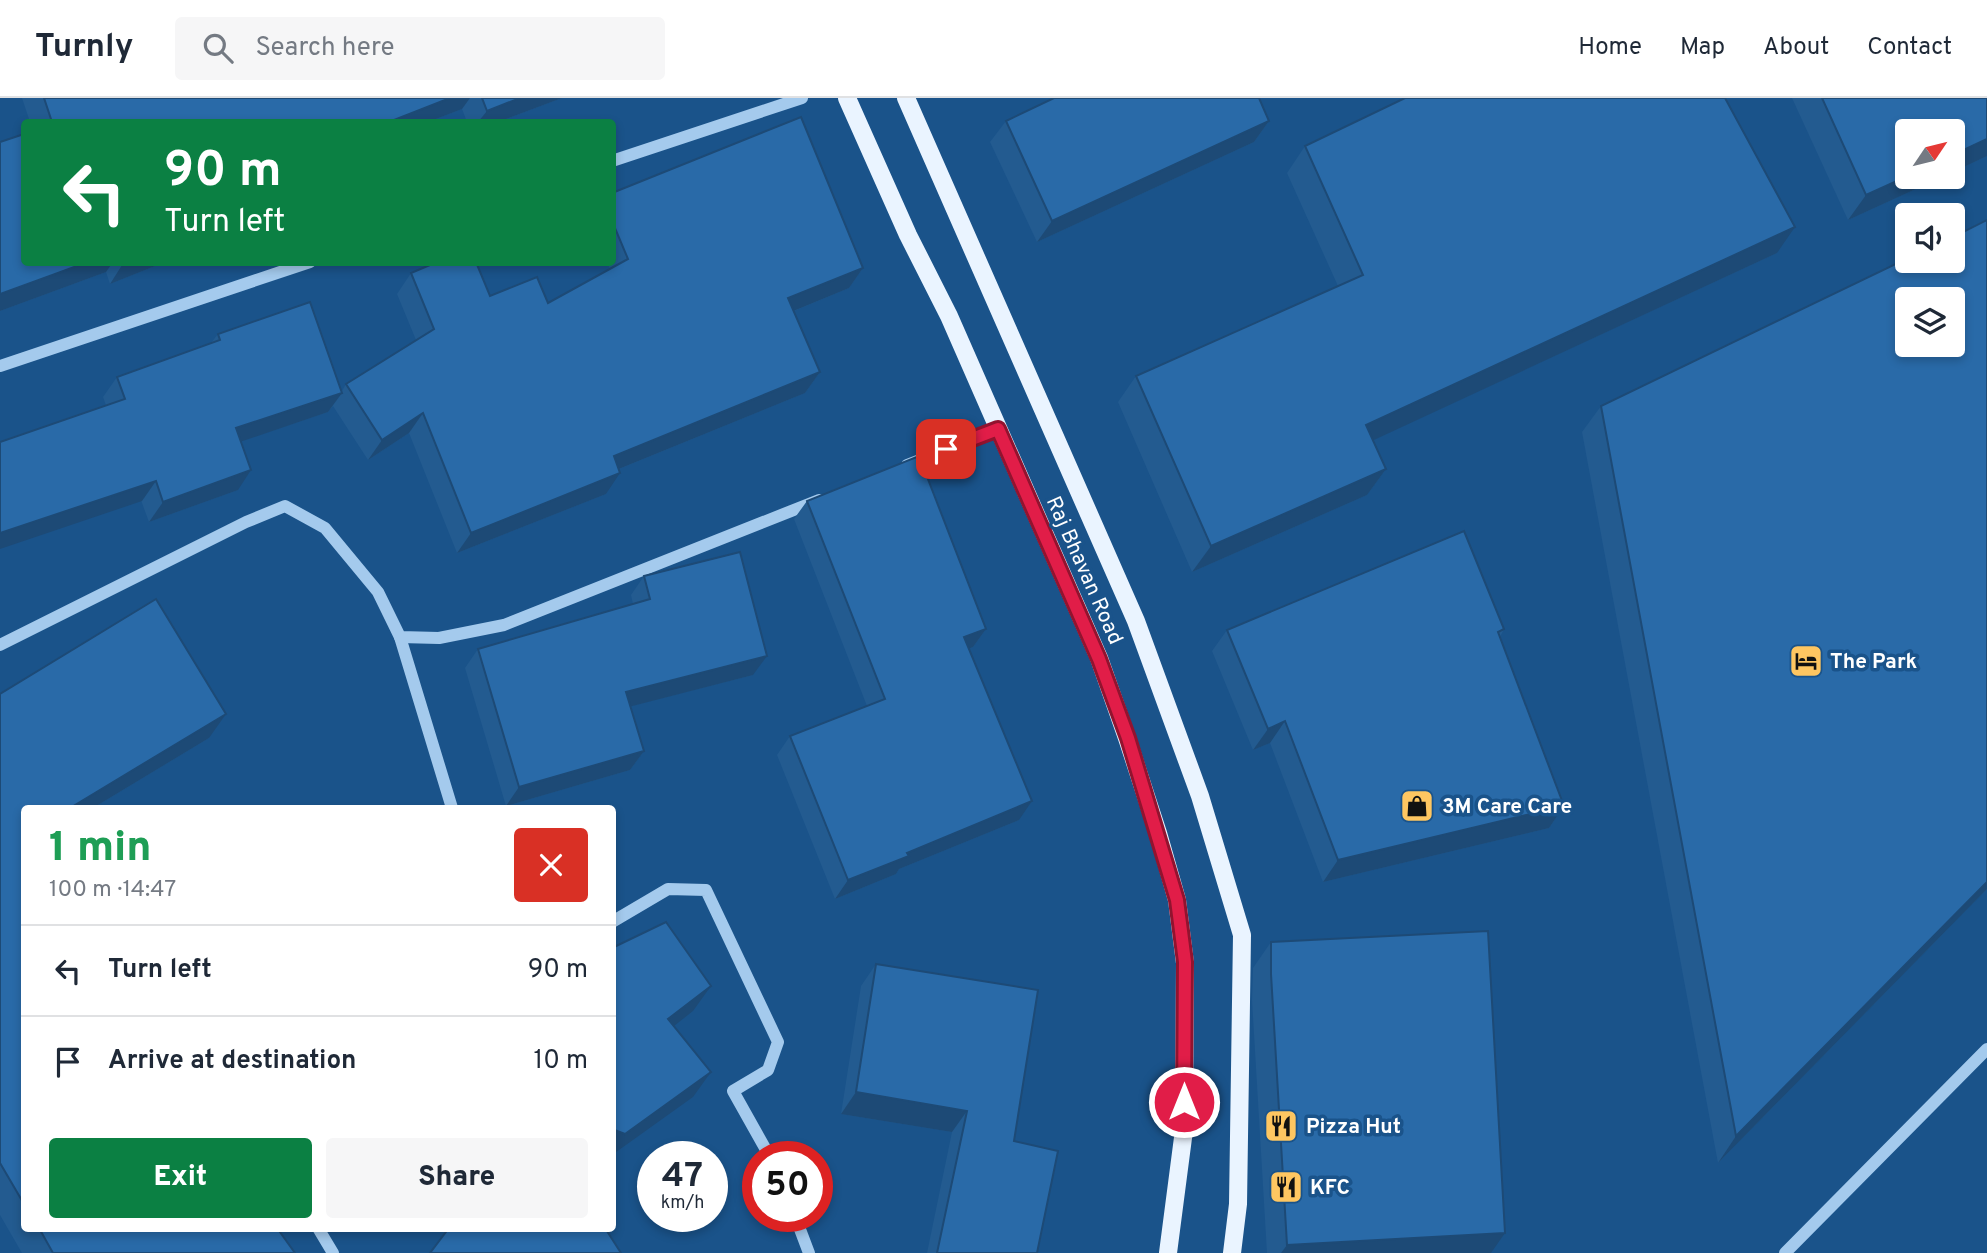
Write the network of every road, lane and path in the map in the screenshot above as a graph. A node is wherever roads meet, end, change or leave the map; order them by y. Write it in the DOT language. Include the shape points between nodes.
graph roads {
  1 [pos="802,98"];
  2 [pos="847,98"];
  3 [pos="906,98"];
  4 [pos="616,160"];
  5 [pos="298,266"];
  6 [pos="0,366"];
  7 [pos="998,429"];
  8 [pos="894,470"];
  9 [pos="829,496"];
  10 [pos="400,637"];
  11 [pos="0,645"];
  12 [pos="451,805"];
  13 [pos="616,920"];
  14 [pos="1987,1049"];
  15 [pos="761,1141"];
  16 [pos="320,1232"];
  17 [pos="801,1232"];
  18 [pos="333,1253"];
  19 [pos="809,1253"];
  20 [pos="1168,1253"];
  21 [pos="1232,1253"];
  22 [pos="1785,1253"];
  1 -- 4 [label="street"];
  2 -- 7 [label="main road, Raj Bhavan Road"];
  3 -- 21 [label="main road, Raj Bhavan Road" via="1136,621 1200,796 1242,935 1238,1204"];
  5 -- 6 [label="street"];
  7 -- 8 [label="street"];
  7 -- 20 [label="main road, Raj Bhavan Road" via="1099,659 1177,900 1185,962 1184,1130"];
  9 -- 10 [label="street" via="504,625 439,638"];
  10 -- 11 [label="street" via="378,592 325,528 285,506"];
  10 -- 12 [label="street"];
  13 -- 15 [label="street" via="668,890 706,890 778,1042 768,1070 733,1091"];
  14 -- 22 [label="street"];
  16 -- 18 [label="street"];
  17 -- 19 [label="street"];
}
